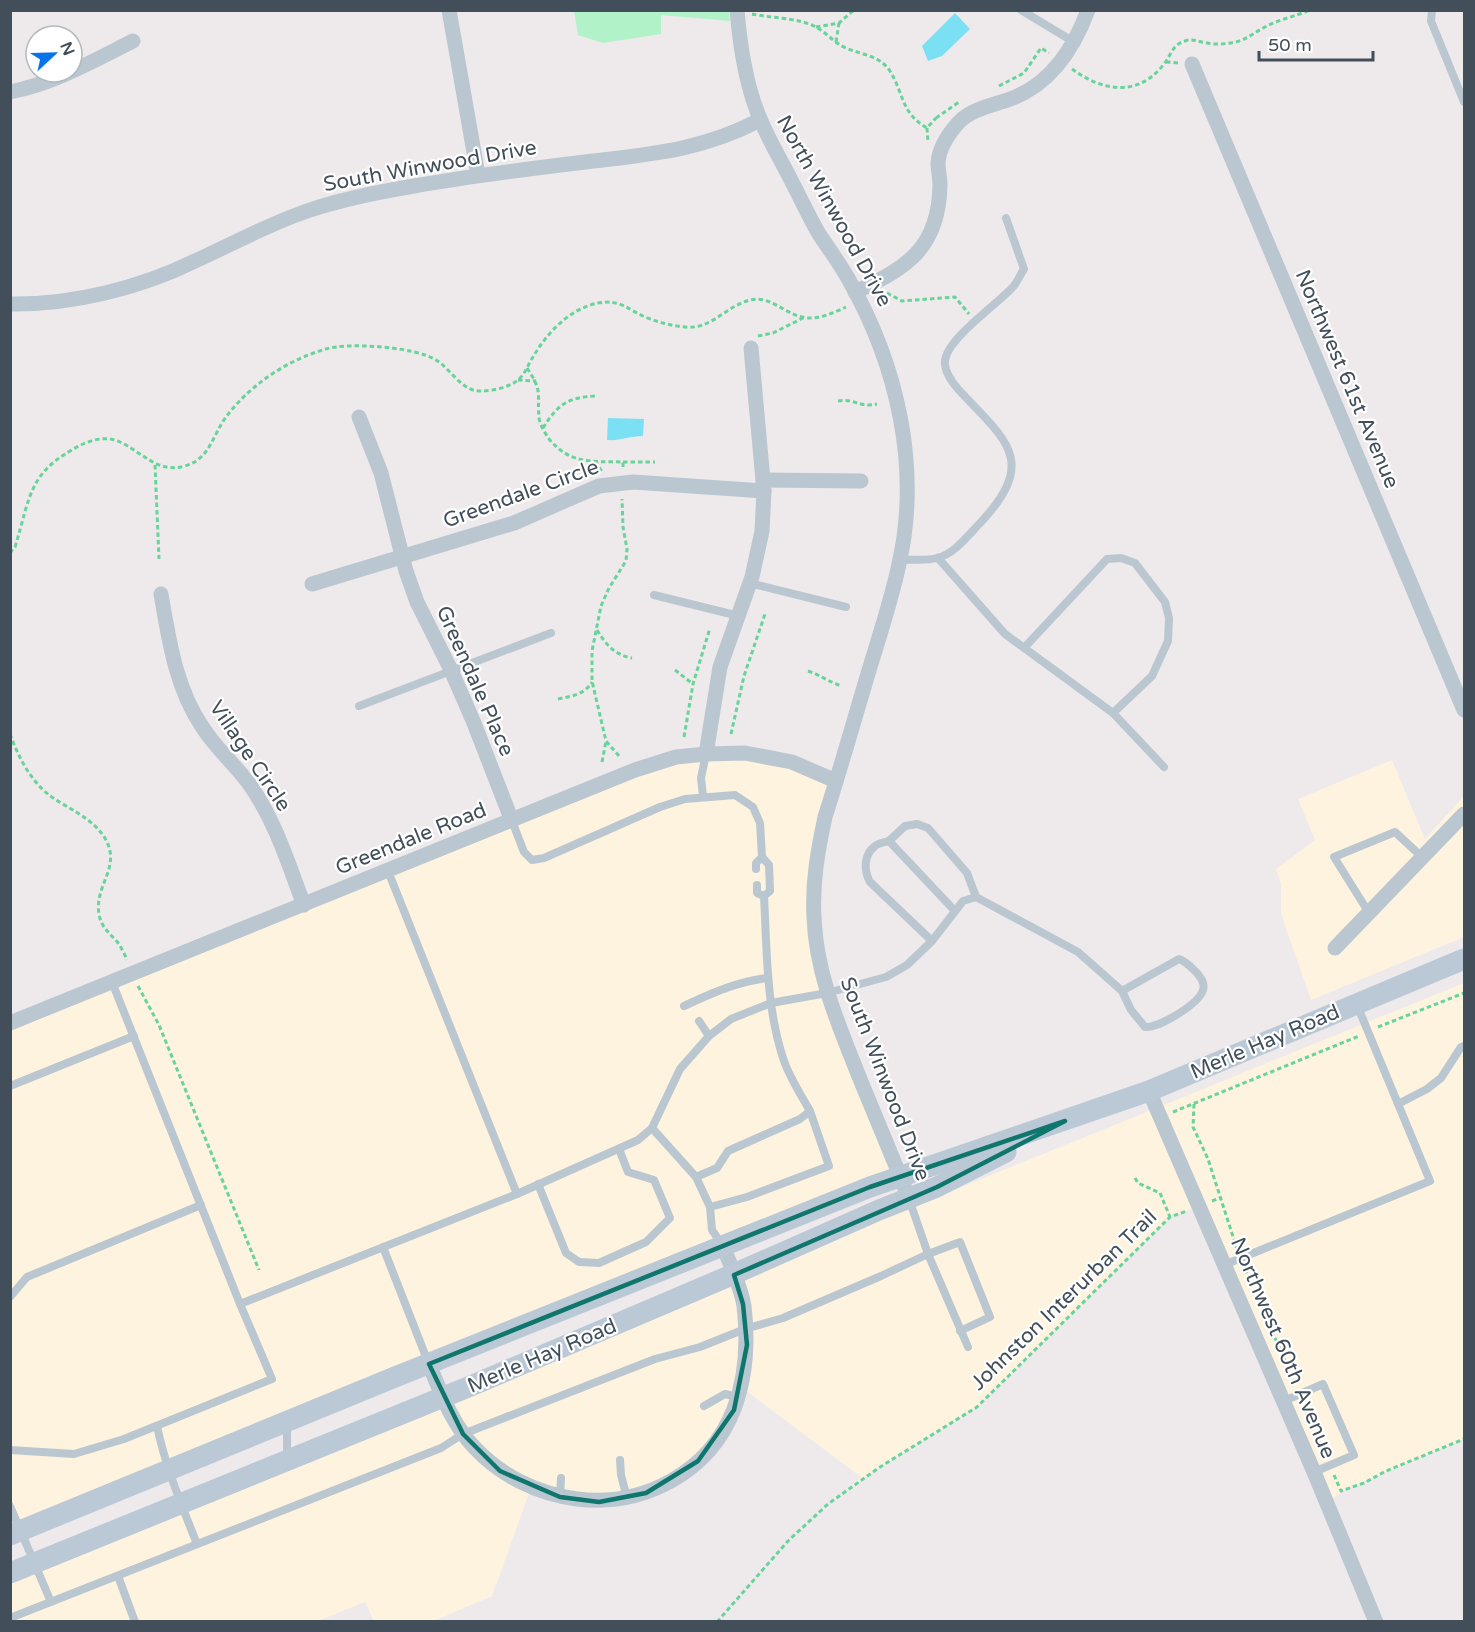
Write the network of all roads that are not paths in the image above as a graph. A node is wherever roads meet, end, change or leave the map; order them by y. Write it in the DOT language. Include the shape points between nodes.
graph roads {
  1 [pos="449,10"];
  2 [pos="1021,10"];
  3 [pos="1088,10"];
  4 [pos="1432,10"];
  5 [pos="737,11"];
  6 [pos="133,41"];
  7 [pos="1074,42"];
  8 [pos="1192,64"];
  9 [pos="10,92"];
  10 [pos="1464,102"];
  11 [pos="760,120"];
  12 [pos="478,175"];
  13 [pos="1006,218"];
  14 [pos="857,296"];
  15 [pos="10,304"];
  16 [pos="751,348"];
  17 [pos="359,417"];
  18 [pos="861,481"];
  19 [pos="763,485"];
  20 [pos="403,556"];
  21 [pos="938,558"];
  22 [pos="900,560"];
  23 [pos="312,584"];
  24 [pos="749,584"];
  25 [pos="161,594"];
  26 [pos="654,595"];
  27 [pos="846,607"];
  28 [pos="739,615"];
  29 [pos="551,633"];
  30 [pos="1024,648"];
  31 [pos="451,670"];
  32 [pos="359,706"];
  33 [pos="1464,710"];
  34 [pos="1113,713"];
  35 [pos="706,754"];
  36 [pos="1164,766"];
  37 [pos="836,781"];
  38 [pos="703,796"];
  39 [pos="1464,814"];
  40 [pos="512,821"];
  41 [pos="889,841"];
  42 [pos="762,857"];
  43 [pos="1422,857"];
  44 [pos="756,869"];
  45 [pos="388,871"];
  46 [pos="757,885"];
  47 [pos="764,896"];
  48 [pos="976,897"];
  49 [pos="304,905"];
  50 [pos="955,911"];
  51 [pos="1369,913"];
  52 [pos="932,941"];
  53 [pos="1335,948"];
  54 [pos="1464,960"];
  55 [pos="767,978"];
  56 [pos="112,982"];
  57 [pos="1122,991"];
  58 [pos="827,993"];
  59 [pos="771,1003"];
  60 [pos="1357,1003"];
  61 [pos="684,1006"];
  62 [pos="699,1021"];
  63 [pos="10,1023"];
  64 [pos="134,1036"];
  65 [pos="709,1036"];
  66 [pos="1464,1046"];
  67 [pos="10,1086"];
  68 [pos="1149,1092"];
  69 [pos="1398,1104"];
  70 [pos="810,1111"];
  71 [pos="1065,1121"];
  72 [pos="652,1128"];
  73 [pos="619,1149"];
  74 [pos="900,1176"];
  75 [pos="696,1178"];
  76 [pos="538,1184"];
  77 [pos="517,1194"];
  78 [pos="909,1198"];
  79 [pos="201,1205"];
  80 [pos="710,1207"];
  81 [pos="723,1246"];
  82 [pos="383,1247"];
  83 [pos="928,1254"];
  84 [pos="1224,1265"];
  85 [pos="734,1274"];
  86 [pos="10,1298"];
  87 [pos="240,1304"];
  88 [pos="745,1329"];
  89 [pos="960,1331"];
  90 [pos="968,1347"];
  91 [pos="429,1364"];
  92 [pos="443,1397"];
  93 [pos="738,1397"];
  94 [pos="1284,1401"];
  95 [pos="704,1406"];
  96 [pos="287,1422"];
  97 [pos="157,1426"];
  98 [pos="464,1434"];
  99 [pos="10,1450"];
  100 [pos="620,1460"];
  101 [pos="287,1461"];
  102 [pos="169,1470"];
  103 [pos="1314,1472"];
  104 [pos="561,1478"];
  105 [pos="560,1497"];
  106 [pos="627,1498"];
  107 [pos="182,1504"];
  108 [pos="10,1506"];
  109 [pos="16,1533"];
  110 [pos="197,1544"];
  111 [pos="34,1563"];
  112 [pos="10,1573"];
  113 [pos="118,1576"];
  114 [pos="51,1602"];
  115 [pos="10,1618"];
  116 [pos="135,1622"];
  117 [pos="1376,1622"];
  1 -- 12 [label="street"];
  2 -- 7 [label="lane"];
  3 -- 7 [label="street"];
  4 -- 10 [label="lane" via="1431,21"];
  5 -- 11 [label="street, North Winwood Drive"];
  6 -- 9 [label="street" via="61,78"];
  7 -- 14 [label="street" via="1036,86 976,111 955,127 938,162 937,214 926,242 906,264"];
  8 -- 33 [label="street, Northwest 61st Avenue"];
  11 -- 12 [label="street, South Winwood Drive" via="710,142 675,151"];
  11 -- 14 [label="street, North Winwood Drive" via="818,232"];
  12 -- 15 [label="street, South Winwood Drive" via="360,195 308,211 140,282 85,297"];
  13 -- 21 [label="lane" via="1024,269 1013,286 949,347 944,363 951,381 1004,439 1013,471 996,506 957,547"];
  14 -- 22 [label="street, North Winwood Drive" via="885,357 904,438 907,480"];
  16 -- 19 [label="street"];
  17 -- 20 [label="street, Greendale Place" via="381,473"];
  18 -- 19 [label="street, Greendale Circle"];
  19 -- 20 [label="street, Greendale Circle" via="622,482 598,486 514,523"];
  19 -- 24 [label="street" via="762,531"];
  20 -- 23 [label="street"];
  20 -- 31 [label="street, Greendale Place" via="417,602"];
  21 -- 22 [label="lane"];
  21 -- 30 [label="lane" via="1005,634"];
  22 -- 37 [label="street, South Winwood Drive"];
  24 -- 27 [label="lane"];
  24 -- 28 [label="street"];
  25 -- 49 [label="street, Village Circle" via="180,684 202,728 252,788 268,816"];
  26 -- 28 [label="lane"];
  28 -- 35 [label="street" via="720,667"];
  29 -- 31 [label="lane"];
  30 -- 34 [label="lane"];
  30 -- 34 [label="lane" via="1107,559 1135,562 1165,602 1168,641 1152,676"];
  31 -- 32 [label="lane"];
  31 -- 40 [label="street, Greendale Place"];
  34 -- 36 [label="lane"];
  35 -- 37 [label="street, Greendale Road" via="745,753 792,762"];
  35 -- 38 [label="lane" via="701,778"];
  35 -- 40 [label="street, Greendale Road" via="676,757 635,770"];
  37 -- 58 [label="street, South Winwood Drive" via="818,850 814,883 817,950"];
  38 -- 40 [label="lane" via="660,807 532,860 524,852"];
  38 -- 42 [label="lane" via="735,795 753,807 760,823"];
  39 -- 43 [label="street"];
  40 -- 45 [label="street, Greendale Road"];
  41 -- 48 [label="lane" via="905,826 917,824 928,828 967,873"];
  41 -- 50 [label="lane"];
  41 -- 52 [label="lane" via="875,846 867,856 865,872 870,882"];
  42 -- 44 [label="lane"];
  42 -- 47 [label="lane" via="769,865 770,882 770,891"];
  43 -- 51 [label="street"];
  43 -- 51 [label="lane" via="1395,832 1334,857"];
  45 -- 49 [label="street, Greendale Road"];
  45 -- 77 [label="lane"];
  46 -- 47 [label="lane" via="757,893"];
  47 -- 55 [label="lane"];
  48 -- 50 [label="lane" via="963,901"];
  48 -- 57 [label="lane" via="1078,952"];
  49 -- 56 [label="street, Greendale Road"];
  50 -- 52 [label="lane"];
  51 -- 53 [label="street"];
  52 -- 58 [label="lane" via="908,965 886,977"];
  54 -- 60 [label="main road, Merle Hay Road"];
  55 -- 59 [label="lane"];
  55 -- 61 [label="lane" via="730,985"];
  56 -- 63 [label="street, Greendale Road"];
  56 -- 64 [label="lane"];
  57 -- 57 [label="lane" via="1141,1024 1151,1027 1192,1004 1204,987 1202,979 1179,959"];
  58 -- 59 [label="lane"];
  58 -- 74 [label="street, South Winwood Drive"];
  59 -- 65 [label="lane" via="731,1019"];
  59 -- 70 [label="lane" via="784,1062"];
  60 -- 68 [label="main road, Merle Hay Road"];
  60 -- 69 [label="lane"];
  62 -- 65 [label="lane"];
  64 -- 67 [label="lane"];
  64 -- 79 [label="lane"];
  65 -- 72 [label="lane" via="680,1069"];
  66 -- 69 [label="lane" via="1441,1078"];
  68 -- 71 [label="main road, Merle Hay Road"];
  68 -- 84 [label="street, Northwest 60th Avenue"];
  69 -- 84 [label="lane" via="1430,1182"];
  70 -- 75 [label="lane" via="728,1151 717,1168"];
  70 -- 80 [label="lane" via="829,1166"];
  71 -- 74 [label="main road, Merle Hay Road"];
  71 -- 78 [label="main road, Merle Hay Road"];
  72 -- 73 [label="lane"];
  72 -- 75 [label="lane"];
  73 -- 76 [label="lane"];
  73 -- 76 [label="lane" via="628,1172 654,1180 670,1218 646,1242 599,1263 579,1262 566,1253"];
  74 -- 78 [label="street, South Winwood Drive"];
  74 -- 81 [label="main road, Merle Hay Road"];
  75 -- 80 [label="lane"];
  76 -- 77 [label="lane"];
  77 -- 82 [label="lane"];
  78 -- 83 [label="lane"];
  78 -- 85 [label="main road, Merle Hay Road"];
  79 -- 86 [label="lane" via="27,1277"];
  79 -- 87 [label="lane"];
  80 -- 81 [label="lane" via="712,1230"];
  81 -- 85 [label="street"];
  81 -- 91 [label="main road, Merle Hay Road"];
  82 -- 87 [label="lane"];
  82 -- 91 [label="lane"];
  83 -- 88 [label="lane" via="783,1318"];
  83 -- 89 [label="lane"];
  83 -- 89 [label="lane" via="960,1242 990,1317"];
  84 -- 94 [label="street, Northwest 60th Avenue"];
  85 -- 88 [label="street" via="744,1304"];
  85 -- 92 [label="main road, Merle Hay Road"];
  87 -- 97 [label="lane" via="272,1379"];
  88 -- 93 [label="street" via="747,1345"];
  88 -- 98 [label="lane" via="655,1359"];
  89 -- 90 [label="lane"];
  91 -- 92 [label="street"];
  91 -- 96 [label="main road, Merle Hay Road"];
  92 -- 98 [label="street"];
  92 -- 101 [label="main road, Merle Hay Road"];
  93 -- 95 [label="lane" via="725,1394"];
  93 -- 106 [label="street" via="718,1438 698,1461 660,1488"];
  94 -- 103 [label="street, Northwest 60th Avenue"];
  94 -- 103 [label="lane" via="1323,1384 1354,1455"];
  96 -- 101 [label="lane"];
  96 -- 102 [label="main road, Merle Hay Road"];
  97 -- 99 [label="lane" via="74,1454"];
  97 -- 102 [label="lane"];
  98 -- 105 [label="street" via="500,1471 531,1488"];
  98 -- 110 [label="lane" via="441,1448"];
  100 -- 106 [label="lane"];
  101 -- 107 [label="main road, Merle Hay Road"];
  102 -- 107 [label="lane"];
  102 -- 109 [label="main road, Merle Hay Road"];
  103 -- 117 [label="street, Northwest 60th Avenue"];
  104 -- 105 [label="lane"];
  105 -- 106 [label="street" via="598,1502"];
  107 -- 110 [label="lane"];
  107 -- 111 [label="main road, Merle Hay Road"];
  108 -- 109 [label="lane"];
  109 -- 111 [label="lane"];
  110 -- 113 [label="lane"];
  111 -- 112 [label="main road, Merle Hay Road"];
  111 -- 114 [label="lane"];
  113 -- 114 [label="lane"];
  113 -- 116 [label="lane"];
  114 -- 115 [label="lane"];
}
